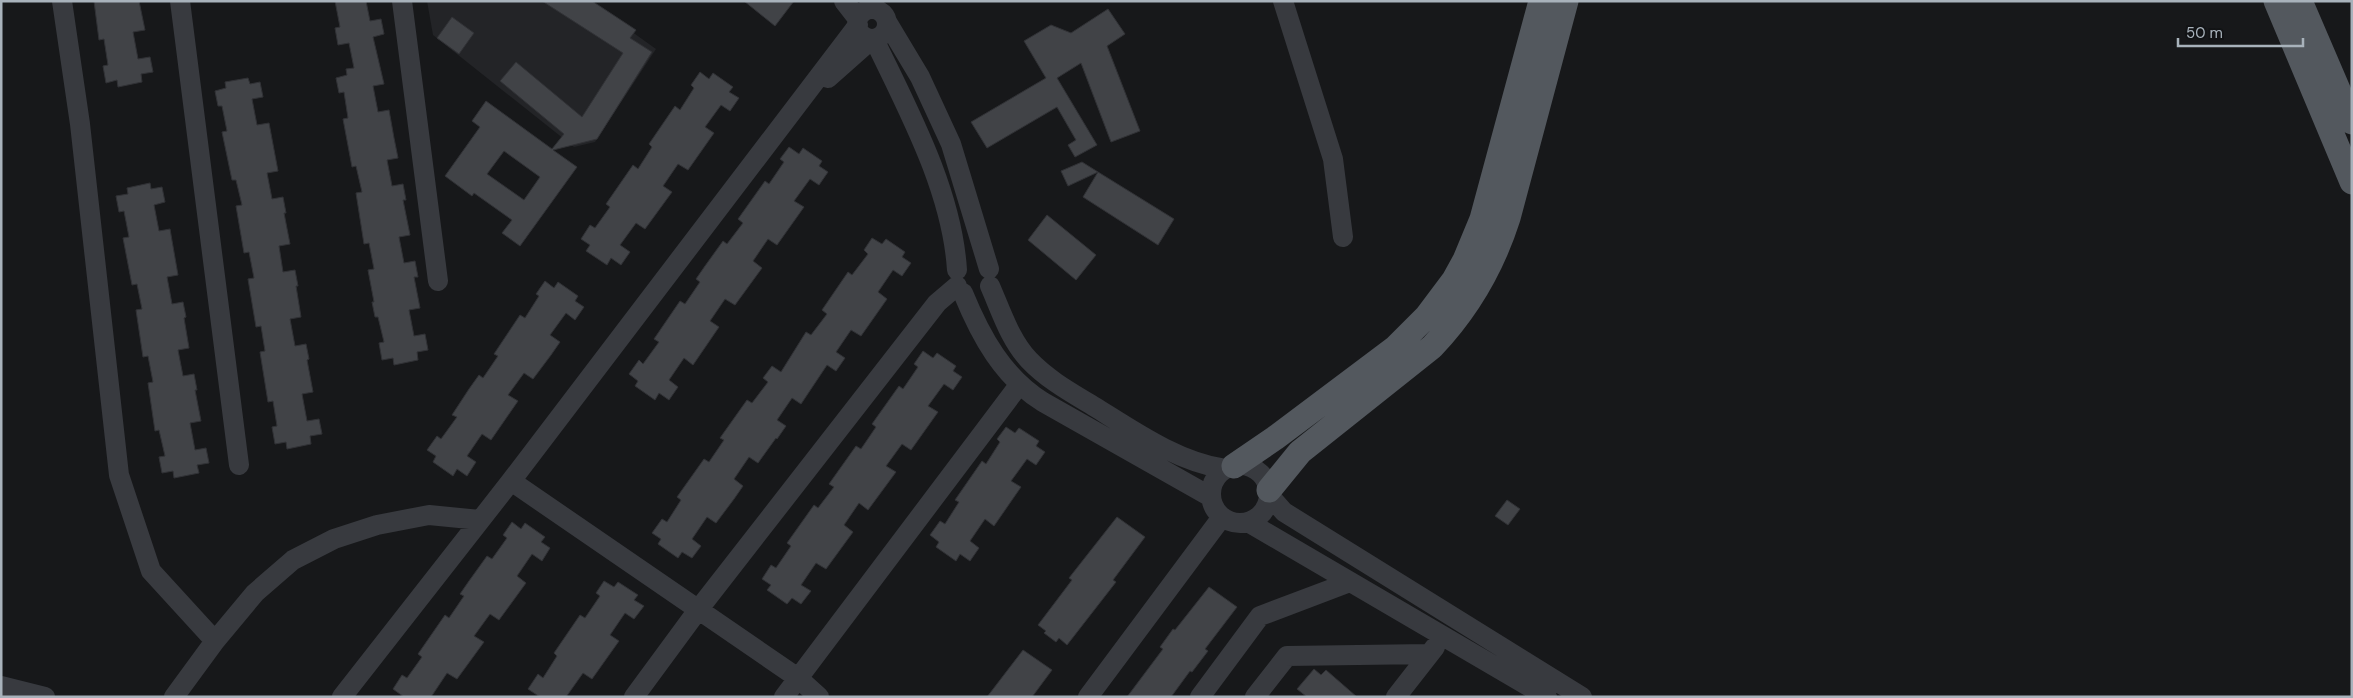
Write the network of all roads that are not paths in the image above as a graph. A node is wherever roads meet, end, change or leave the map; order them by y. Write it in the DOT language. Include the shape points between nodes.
graph roads {
  1 [pos="62,1"];
  2 [pos="180,1"];
  3 [pos="402,1"];
  4 [pos="844,1"];
  5 [pos="1283,1"];
  6 [pos="1541,1"];
  7 [pos="1566,1"];
  8 [pos="2276,1"];
  9 [pos="2300,1"];
  10 [pos="880,12"];
  11 [pos="866,31"];
  12 [pos="2352,122"];
  13 [pos="2352,182"];
  14 [pos="1343,237"];
  15 [pos="990,278"];
  16 [pos="438,282"];
  17 [pos="959,283"];
  18 [pos="1019,385"];
  19 [pos="239,465"];
  20 [pos="1230,467"];
  21 [pos="511,481"];
  22 [pos="1269,493"];
  23 [pos="1211,497"];
  24 [pos="1222,517"];
  25 [pos="480,520"];
  26 [pos="1248,522"];
  27 [pos="1350,582"];
  28 [pos="698,610"];
  29 [pos="1462,622"];
  30 [pos="1444,635"];
  31 [pos="216,641"];
  32 [pos="1429,654"];
  33 [pos="798,678"];
  34 [pos="1,686"];
  35 [pos="45,697"];
  36 [pos="174,697"];
  37 [pos="342,697"];
  38 [pos="634,697"];
  39 [pos="784,697"];
  40 [pos="819,697"];
  41 [pos="1088,697"];
  42 [pos="1200,697"];
  43 [pos="1256,697"];
  44 [pos="1396,697"];
  45 [pos="1547,697"];
  46 [pos="1582,697"];
  1 -- 31 [label="street" via="80,124 119,475 151,571"];
  2 -- 19 [label="street"];
  3 -- 16 [label="street"];
  4 -- 11 [label="street"];
  5 -- 14 [label="street" via="1333,159"];
  6 -- 20 [label="main road" via="1482,219 1465,260 1449,286 1427,316 1394,348 1275,438"];
  7 -- 22 [label="main road" via="1508,218 1491,266 1479,288 1450,329 1432,347 1300,452"];
  8 -- 13 [label="main road"];
  9 -- 12 [label="main road"];
  10 -- 11 [label="street" via="868,10"];
  10 -- 11 [label="street" via="886,32"];
  10 -- 15 [label="street" via="920,76 951,144"];
  11 -- 17 [label="street" via="919,134 932,168 950,224"];
  11 -- 21 [label="street" via="800,103"];
  15 -- 17 [label="street" via="978,296"];
  15 -- 17 [label="street" via="986,265 976,260 965,262"];
  15 -- 20 [label="street" via="1006,322 1023,352 1046,375 1174,453 1199,463"];
  17 -- 18 [label="street" via="989,346"];
  17 -- 28 [label="street" via="937,303"];
  18 -- 23 [label="street"];
  18 -- 33 [label="street"];
  20 -- 22 [label="street" via="1253,468 1266,481"];
  20 -- 23 [label="street" via="1217,476"];
  21 -- 25 [label="street"];
  21 -- 28 [label="street"];
  22 -- 26 [label="street" via="1263,512"];
  22 -- 29 [label="street" via="1284,512"];
  23 -- 24 [label="street"];
  24 -- 26 [label="street" via="1230,522"];
  24 -- 41 [label="street"];
  25 -- 31 [label="street" via="429,515 376,525 334,539 293,560 261,587"];
  25 -- 37 [label="street"];
  26 -- 27 [label="street"];
  27 -- 30 [label="street"];
  27 -- 42 [label="street" via="1260,616"];
  28 -- 33 [label="street"];
  28 -- 38 [label="street"];
  29 -- 30 [label="street"];
  29 -- 46 [label="street"];
  30 -- 32 [label="street"];
  30 -- 45 [label="street"];
  31 -- 36 [label="street"];
  32 -- 43 [label="street" via="1287,656"];
  32 -- 44 [label="street"];
  33 -- 39 [label="street"];
  33 -- 40 [label="street"];
  34 -- 35 [label="street"];
}
